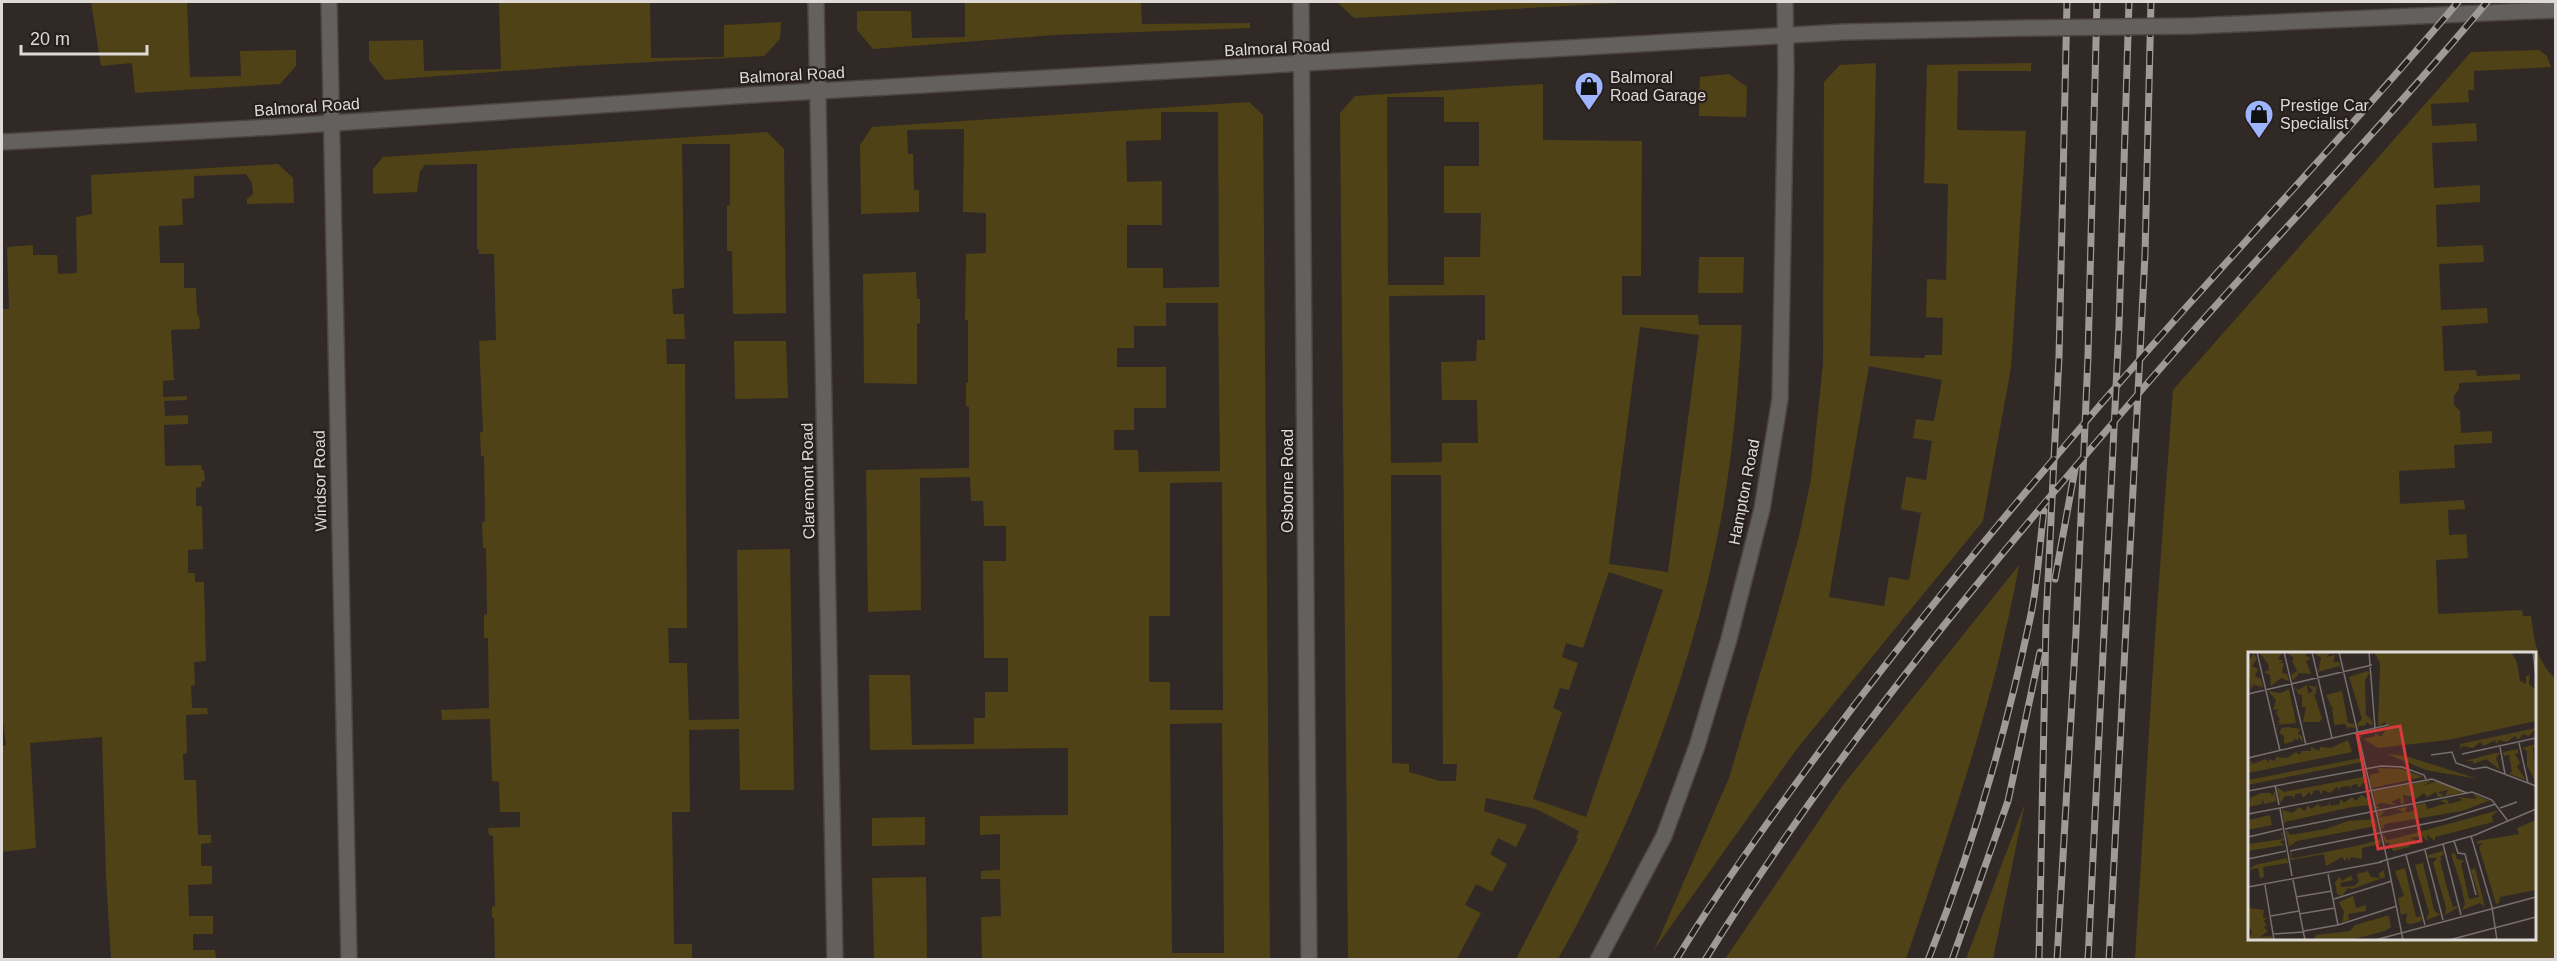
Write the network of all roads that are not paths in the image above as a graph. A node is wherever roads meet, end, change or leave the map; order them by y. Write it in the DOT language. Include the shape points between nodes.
graph roads {
  1 [pos="329,2"];
  2 [pos="816,2"];
  3 [pos="1301,2"];
  4 [pos="1785,2"];
  5 [pos="2556,10"];
  6 [pos="1785,36"];
  7 [pos="1302,65"];
  8 [pos="818,92"];
  9 [pos="331,123"];
  10 [pos="2,142"];
  11 [pos="349,960"];
  12 [pos="835,960"];
  13 [pos="1309,960"];
  14 [pos="1598,960"];
  1 -- 9 [label="street, Windsor Road"];
  2 -- 8 [label="street, Claremont Road"];
  3 -- 7 [label="street, Osborne Road"];
  4 -- 6 [label="street, Hampton Road"];
  5 -- 6 [label="street, Balmoral Road, bridge" via="2191,26"];
  6 -- 7 [label="street, Balmoral Road"];
  6 -- 14 [label="street, Hampton Road" via="1780,399 1762,509 1697,746 1664,836"];
  7 -- 8 [label="street, Balmoral Road"];
  7 -- 13 [label="street, Osborne Road"];
  8 -- 9 [label="street, Balmoral Road"];
  8 -- 12 [label="street, Claremont Road"];
  9 -- 10 [label="street, Balmoral Road"];
  9 -- 11 [label="street, Windsor Road"];
}
